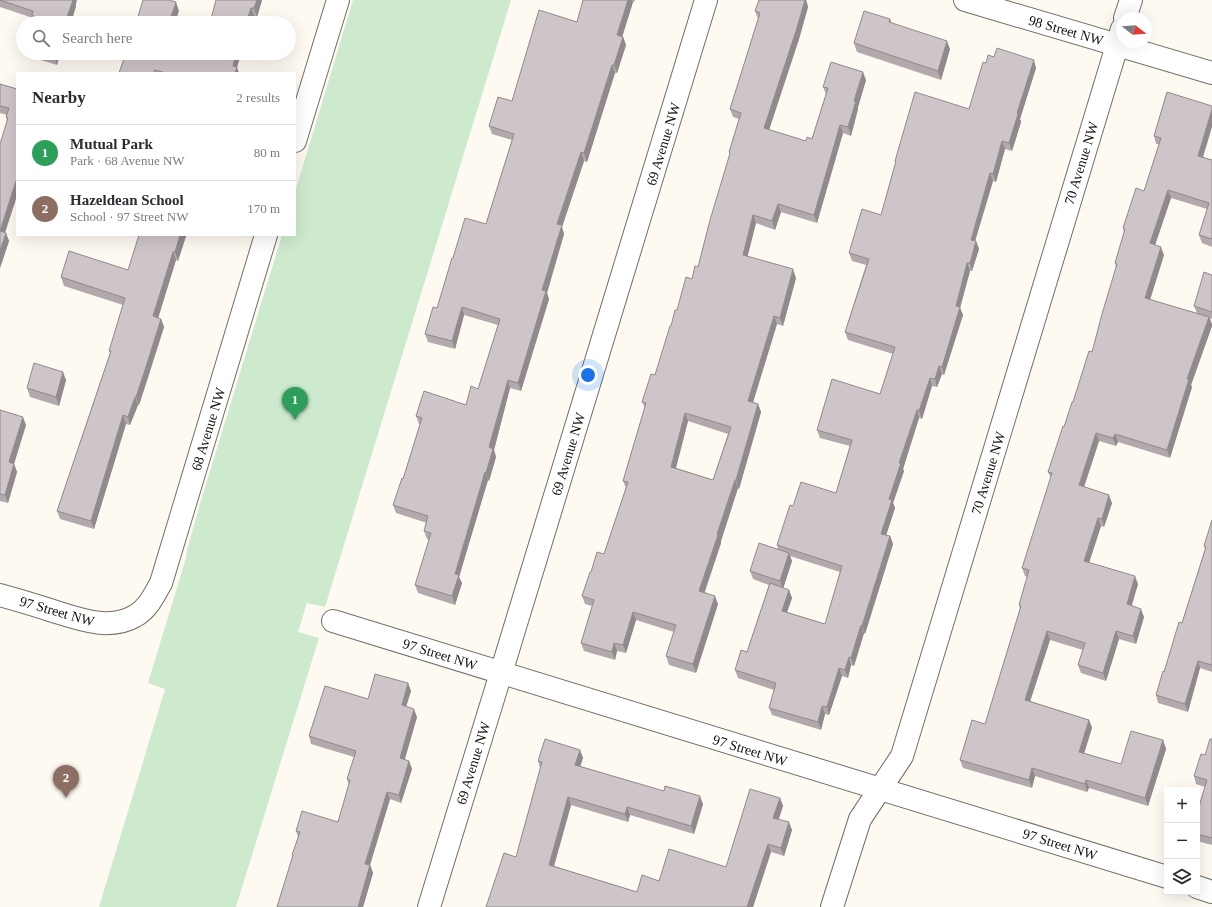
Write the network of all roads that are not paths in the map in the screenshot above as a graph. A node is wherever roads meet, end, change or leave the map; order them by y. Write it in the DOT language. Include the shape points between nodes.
graph roads {
  1 [pos="338,0"];
  2 [pos="706,0"];
  3 [pos="966,0"];
  4 [pos="1131,0"];
  5 [pos="1127,12"];
  6 [pos="1116,36"];
  7 [pos="1117,48"];
  8 [pos="1148,48"];
  9 [pos="1212,73"];
  10 [pos="296,138"];
  11 [pos="266,236"];
  12 [pos="0,594"];
  13 [pos="136,616"];
  14 [pos="333,621"];
  15 [pos="502,673"];
  16 [pos="880,789"];
  17 [pos="1164,877"];
  18 [pos="1200,888"];
  19 [pos="1212,892"];
  20 [pos="429,907"];
  21 [pos="832,907"];
  1 -- 10 [label="street"];
  2 -- 15 [label="street, 69 Avenue NW"];
  3 -- 6 [label="street, 98 Street NW"];
  4 -- 5 [label="street"];
  7 -- 16 [label="street, 70 Avenue NW" via="902,756"];
  8 -- 9 [label="street, 98 Street NW"];
  11 -- 13 [label="street, 68 Avenue NW" via="161,583 150,603"];
  12 -- 13 [label="street, 97 Street NW" via="96,623 122,622"];
  14 -- 15 [label="street, 97 Street NW"];
  15 -- 16 [label="street, 97 Street NW"];
  15 -- 20 [label="street, 69 Avenue NW"];
  16 -- 17 [label="street, 97 Street NW"];
  16 -- 21 [label="street, 70 Avenue NW" via="860,819"];
  18 -- 19 [label="street"];
}
